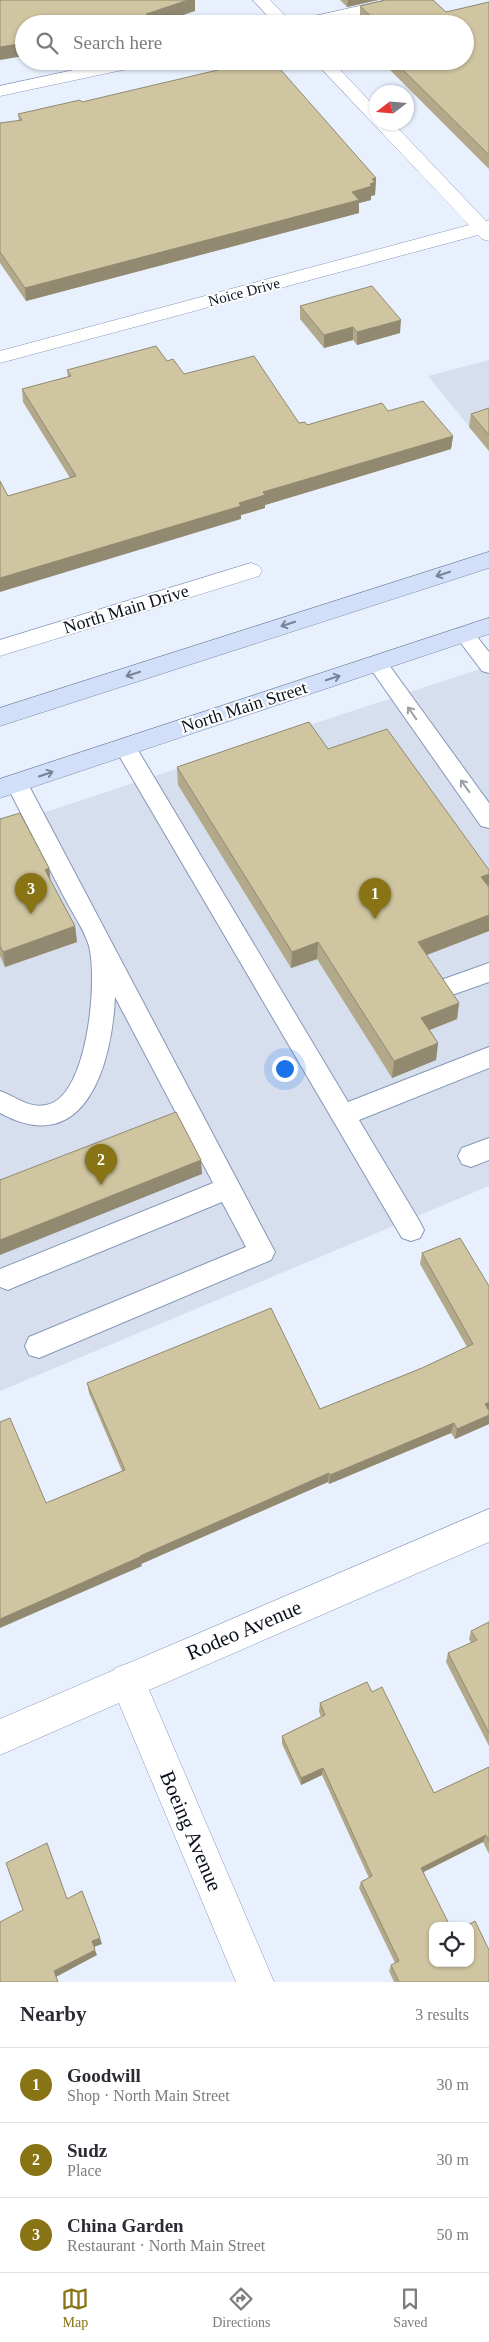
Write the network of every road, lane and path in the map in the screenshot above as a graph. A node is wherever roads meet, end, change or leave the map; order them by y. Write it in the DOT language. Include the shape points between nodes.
graph roads {
  1 [pos="261,0"];
  2 [pos="408,0"];
  3 [pos="276,15"];
  4 [pos="342,15"];
  5 [pos="100,70"];
  6 [pos="331,70"];
  7 [pos="0,92"];
  8 [pos="369,111"];
  9 [pos="389,130"];
  10 [pos="487,230"];
  11 [pos="0,357"];
  12 [pos="489,560"];
  13 [pos="251,571"];
  14 [pos="489,626"];
  15 [pos="464,634"];
  16 [pos="0,648"];
  17 [pos="377,663"];
  18 [pos="489,666"];
  19 [pos="0,717"];
  20 [pos="125,747"];
  21 [pos="8,786"];
  22 [pos="489,820"];
  23 [pos="100,945"];
  24 [pos="489,972"];
  25 [pos="449,987"];
  26 [pos="489,1057"];
  27 [pos="0,1101"];
  28 [pos="343,1115"];
  29 [pos="228,1188"];
  30 [pos="411,1230"];
  31 [pos="8,1278"];
  32 [pos="39,1346"];
  33 [pos="489,1525"];
  34 [pos="128,1680"];
  35 [pos="0,1737"];
  36 [pos="255,1982"];
  1 -- 3 [label="street"];
  2 -- 4 [label="street"];
  5 -- 7 [label="street"];
  6 -- 8 [label="street"];
  9 -- 10 [label="street"];
  10 -- 11 [label="street, Noice Drive"];
  12 -- 19 [label="main road, one-way"];
  13 -- 16 [label="street, North Main Drive"];
  14 -- 15 [label="main road, North Main Street"];
  15 -- 17 [label="main road, North Main Street"];
  15 -- 18 [label="lane"];
  20 -- 17 [label="main road, North Main Street, one-way"];
  22 -- 17 [label="lane, one-way"];
  21 -- 20 [label="main road, North Main Street, one-way"];
  20 -- 28 [label="lane"];
  21 -- 23 [label="lane"];
  23 -- 27 [label="lane" via="105,973 103,1015 88,1074 78,1094 65,1109 46,1116 14,1110"];
  23 -- 29 [label="lane"];
  24 -- 25 [label="lane"];
  26 -- 28 [label="lane"];
  28 -- 30 [label="lane"];
  29 -- 31 [label="lane"];
  29 -- 32 [label="lane" via="262,1252"];
  33 -- 34 [label="street, Rodeo Avenue"];
  34 -- 35 [label="street, Rodeo Avenue"];
  34 -- 36 [label="street, Boeing Avenue"];
}
